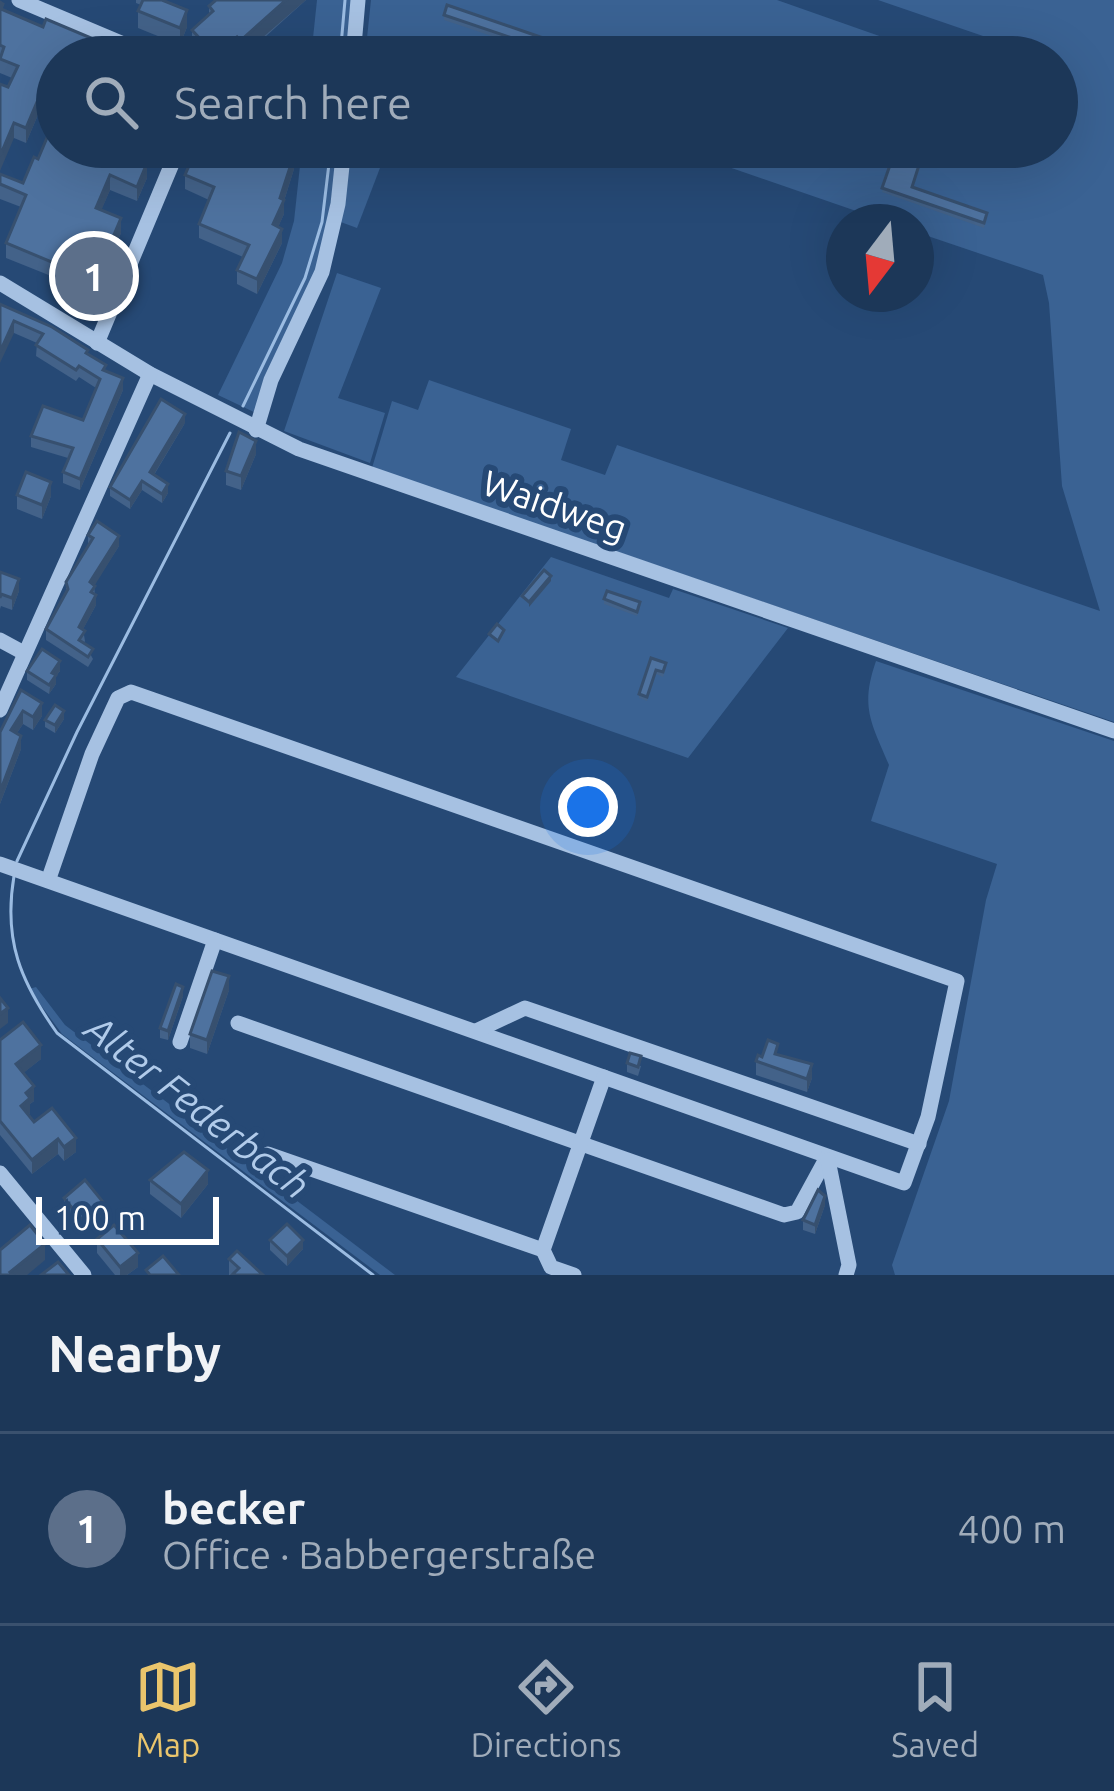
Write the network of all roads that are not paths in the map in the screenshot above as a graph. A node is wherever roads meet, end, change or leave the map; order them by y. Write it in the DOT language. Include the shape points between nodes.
graph roads {
  1 [pos="19,0"];
  2 [pos="358,0"];
  3 [pos="104,36"];
  4 [pos="354,36"];
  5 [pos="170,168"];
  6 [pos="342,168"];
  7 [pos="0,283"];
  8 [pos="97,343"];
  9 [pos="150,374"];
  10 [pos="256,430"];
  11 [pos="0,640"];
  12 [pos="25,653"];
  13 [pos="0,710"];
  14 [pos="1114,731"];
  15 [pos="0,864"];
  16 [pos="41,879"];
  17 [pos="215,940"];
  18 [pos="238,1023"];
  19 [pos="476,1031"];
  20 [pos="180,1042"];
  21 [pos="604,1077"];
  22 [pos="581,1143"];
  23 [pos="919,1144"];
  24 [pos="268,1154"];
  25 [pos="827,1156"];
  26 [pos="0,1173"];
  27 [pos="543,1250"];
  28 [pos="84,1275"];
  29 [pos="574,1275"];
  30 [pos="846,1275"];
  1 -- 3 [label="street"];
  2 -- 4 [label="street"];
  5 -- 8 [label="street"];
  6 -- 10 [label="street" via="322,272"];
  7 -- 8 [label="street, Waidweg"];
  8 -- 9 [label="street, Waidweg"];
  9 -- 10 [label="street, Waidweg"];
  9 -- 12 [label="street"];
  10 -- 14 [label="street, Waidweg"];
  11 -- 12 [label="street"];
  12 -- 13 [label="street"];
  15 -- 16 [label="street"];
  16 -- 17 [label="street"];
  16 -- 23 [label="street" via="118,698 131,692 957,981"];
  17 -- 19 [label="street"];
  17 -- 20 [label="street"];
  18 -- 22 [label="street"];
  19 -- 21 [label="street"];
  19 -- 23 [label="street" via="525,1008"];
  21 -- 22 [label="street"];
  21 -- 25 [label="street"];
  22 -- 25 [label="street" via="784,1215 797,1213"];
  22 -- 27 [label="street"];
  23 -- 25 [label="street" via="904,1183"];
  24 -- 27 [label="street"];
  25 -- 30 [label="street"];
  26 -- 28 [label="street"];
  27 -- 29 [label="street" via="551,1267"];
}
